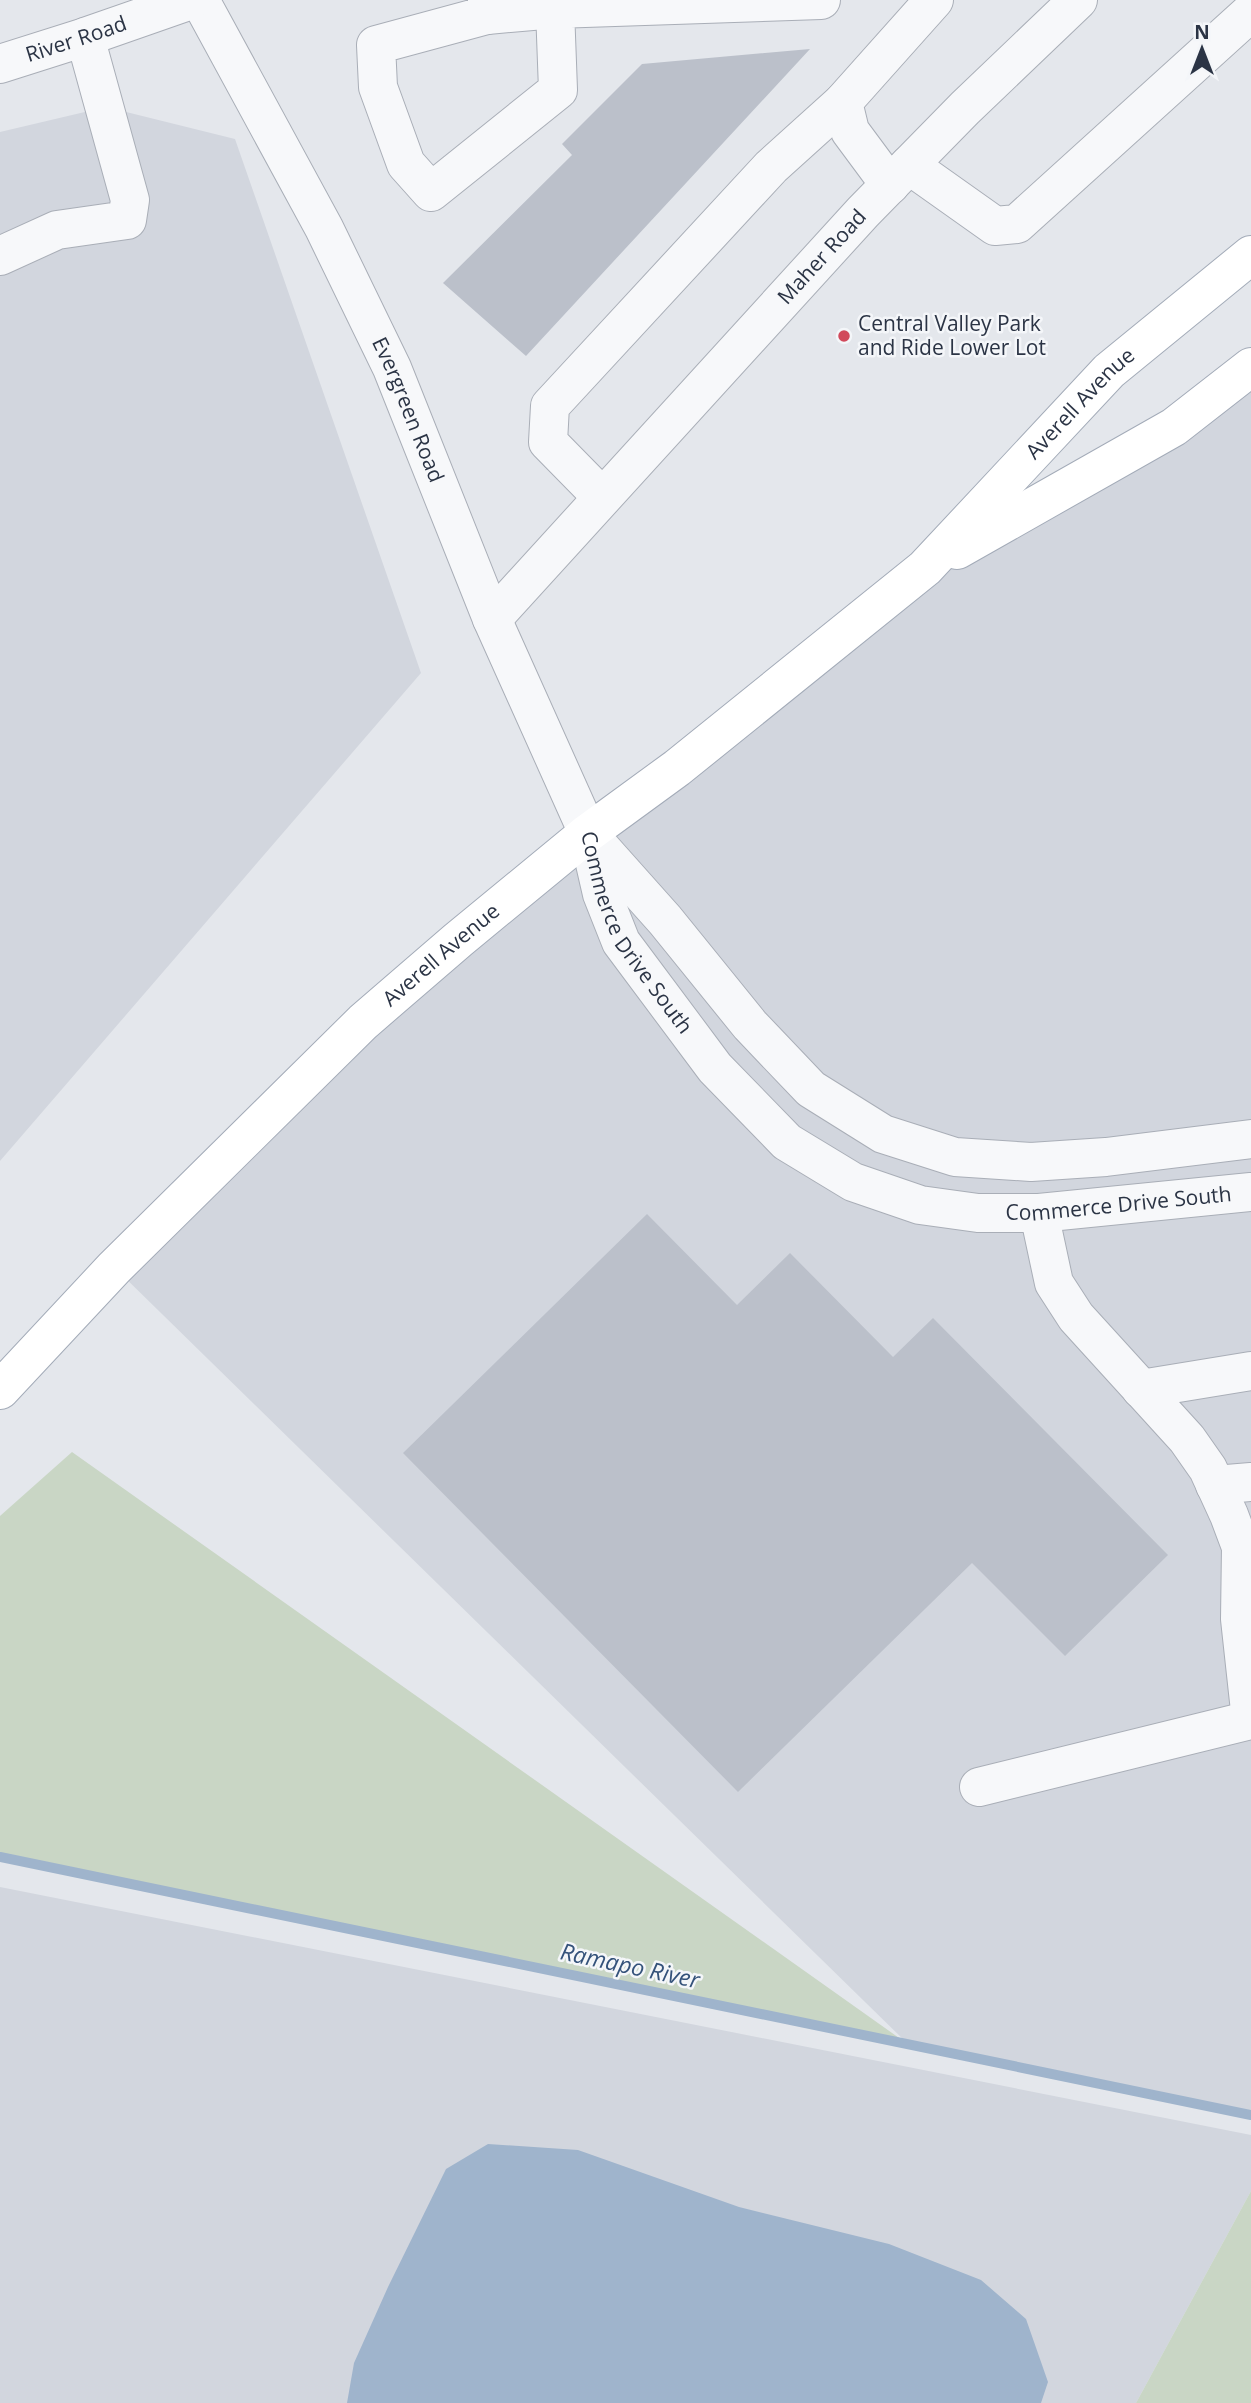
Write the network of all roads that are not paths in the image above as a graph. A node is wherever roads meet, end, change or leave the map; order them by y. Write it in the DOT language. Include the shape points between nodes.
graph roads {
  1 [pos="191,0"];
  2 [pos="200,0"];
  3 [pos="821,0"];
  4 [pos="934,0"];
  5 [pos="1078,0"];
  6 [pos="487,7"];
  7 [pos="555,9"];
  8 [pos="1251,12"];
  9 [pos="85,37"];
  10 [pos="0,64"];
  11 [pos="843,103"];
  12 [pos="900,175"];
  13 [pos="0,256"];
  14 [pos="1251,256"];
  15 [pos="1251,367"];
  16 [pos="590,510"];
  17 [pos="925,568"];
  18 [pos="492,619"];
  19 [pos="588,833"];
  20 [pos="1251,1139"];
  21 [pos="1251,1192"];
  22 [pos="1039,1213"];
  23 [pos="1251,1371"];
  24 [pos="0,1390"];
  25 [pos="1141,1390"];
  26 [pos="1233,1483"];
  27 [pos="1246,1591"];
  28 [pos="1251,1720"];
  29 [pos="979,1787"];
  1 -- 9 [label="street, River Road"];
  2 -- 18 [label="street, Evergreen Road" via="324,228 392,368"];
  3 -- 7 [label="street"];
  4 -- 11 [label="street"];
  5 -- 12 [label="street, Maher Road"];
  6 -- 7 [label="street"];
  6 -- 7 [label="street" via="376,45 378,86 406,164 431,191 558,90"];
  8 -- 12 [label="street" via="1017,224 995,226"];
  9 -- 10 [label="street, River Road"];
  9 -- 13 [label="street" via="130,200 127,220 57,230"];
  11 -- 12 [label="street" via="850,131"];
  11 -- 16 [label="street" via="771,167 550,406 548,442"];
  12 -- 16 [label="street, Maher Road"];
  14 -- 17 [label="main road, Averell Avenue" via="1109,371"];
  15 -- 17 [label="main road, Averell Avenue" via="1174,427"];
  16 -- 18 [label="street, Maher Road"];
  17 -- 19 [label="main road, Averell Avenue" via="677,768"];
  18 -- 19 [label="street, Evergreen Road"];
  19 -- 20 [label="street, Commerce Drive South" via="750,1025 811,1089 884,1134 955,1157 1031,1162"];
  19 -- 22 [label="street, Commerce Drive South" via="621,942 715,1068 787,1142 853,1182 920,1205 978,1213"];
  19 -- 24 [label="main road, Averell Avenue" via="363,1022 114,1268"];
  21 -- 22 [label="street, Commerce Drive South"];
  22 -- 25 [label="street" via="1054,1283 1076,1317"];
  23 -- 25 [label="street"];
  25 -- 26 [label="street" via="1208,1469"];
  26 -- 27 [label="street"];
  27 -- 28 [label="street" via="1240,1619"];
  28 -- 29 [label="street"];
}
